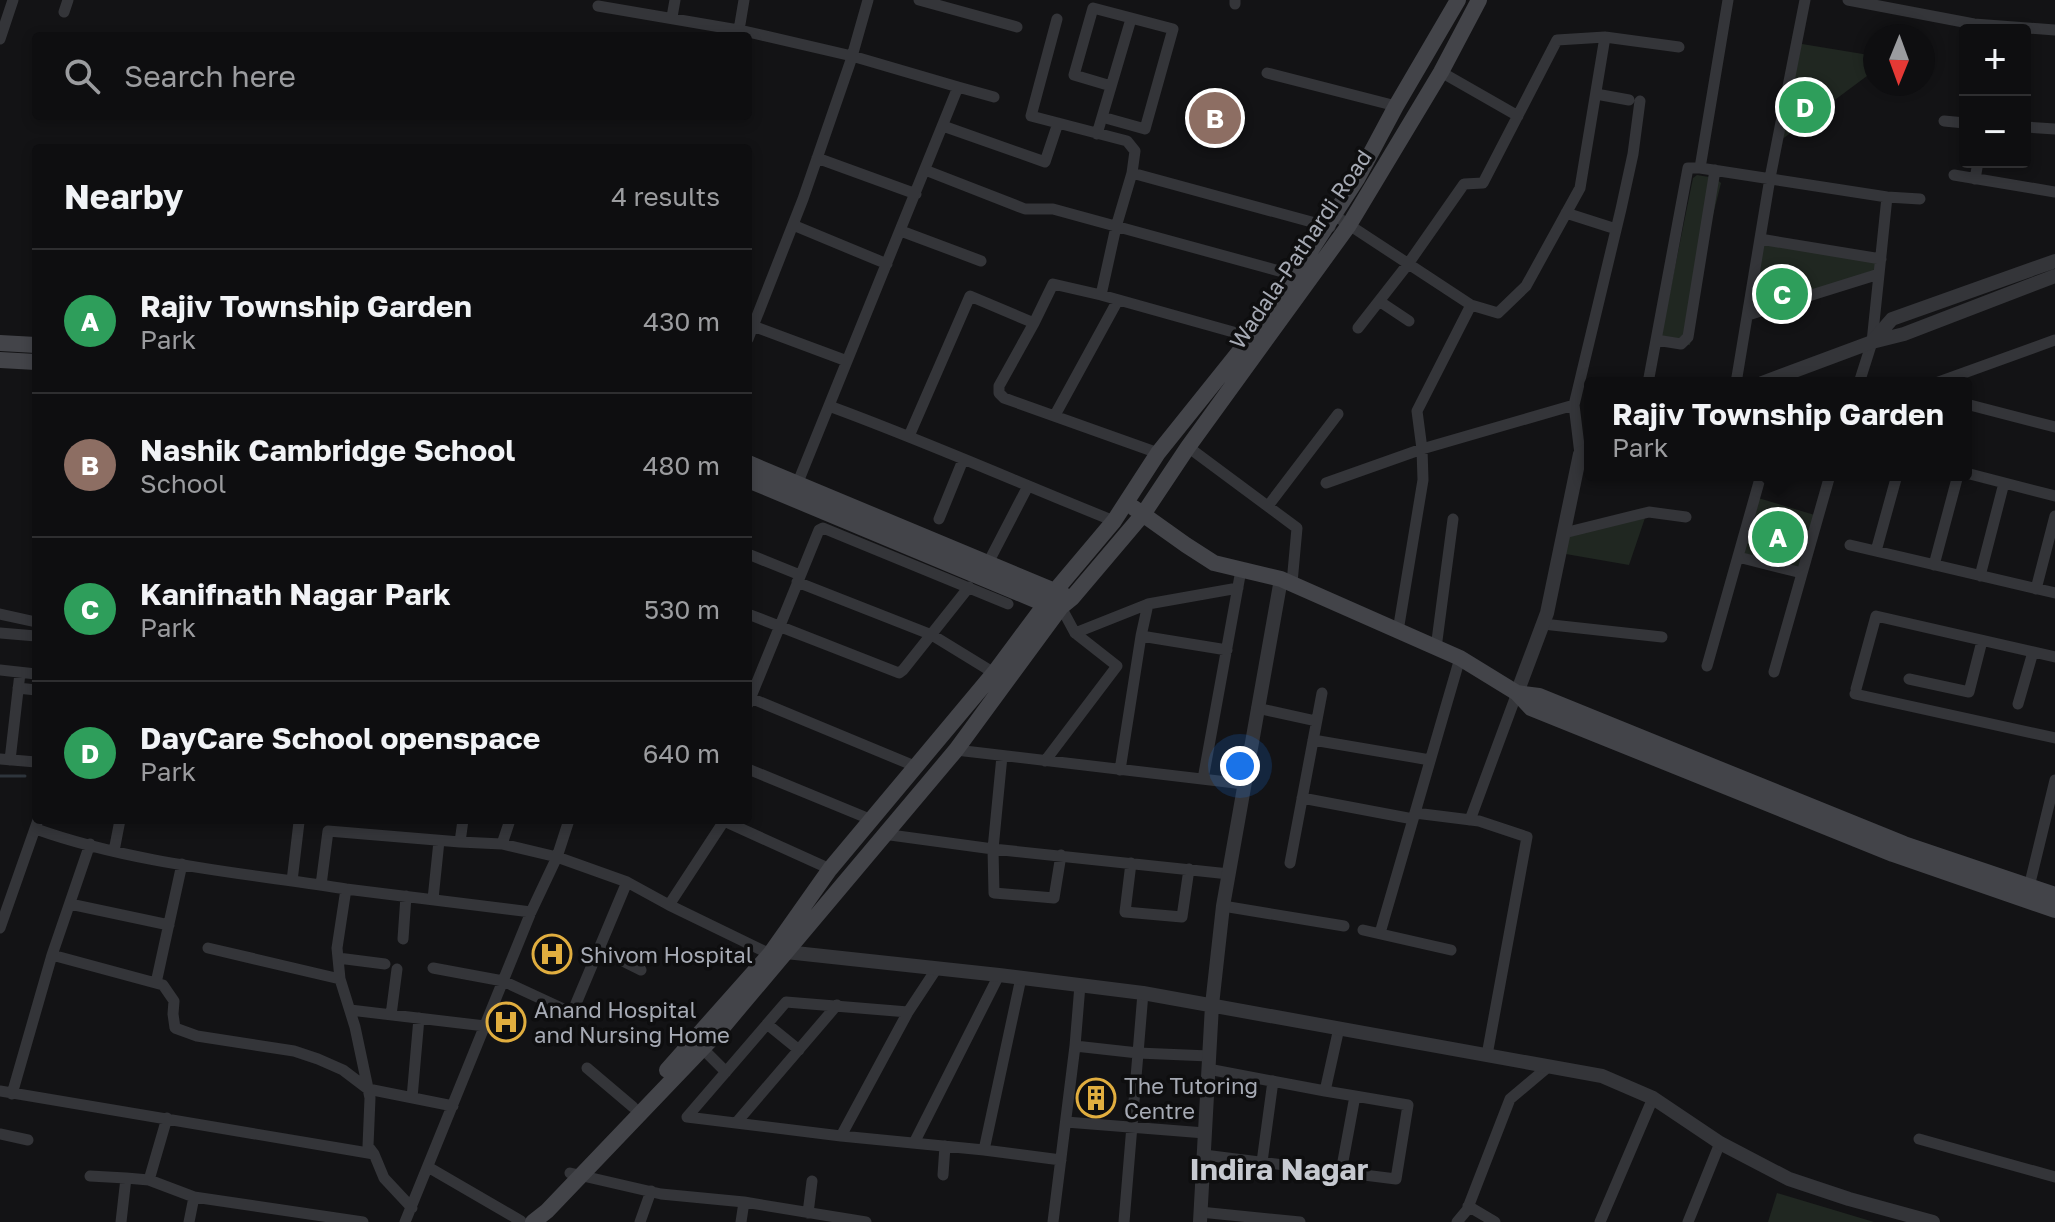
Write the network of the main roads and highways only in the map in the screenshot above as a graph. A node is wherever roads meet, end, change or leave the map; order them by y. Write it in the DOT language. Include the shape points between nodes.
graph roads {
  1 [pos="1458,0"];
  2 [pos="1479,0"];
  3 [pos="0,343"];
  4 [pos="32,345"];
  5 [pos="0,360"];
  6 [pos="32,362"];
  7 [pos="752,465"];
  8 [pos="752,481"];
  9 [pos="794,491"];
  10 [pos="1126,503"];
  11 [pos="1144,513"];
  12 [pos="1058,600"];
  13 [pos="2027,893"];
  14 [pos="2055,895"];
  15 [pos="2055,910"];
  16 [pos="777,951"];
  17 [pos="576,1174"];
  18 [pos="520,1222"];
  19 [pos="533,1222"];
  1 -- 10 [label="main road, Wadala-Pathardi Road" via="1357,179 1294,275"];
  2 -- 11 [label="main road, Wadala-Pathardi Road" via="1346,229"];
  3 -- 4 [label="main road"];
  5 -- 6 [label="main road"];
  7 -- 9 [label="main road"];
  8 -- 9 [label="main road"];
  9 -- 12 [label="main road"];
  9 -- 12 [label="main road" via="988,563"];
  10 -- 11 [label="main road"];
  10 -- 12 [label="main road, Wadala-Pathardi Road"];
  11 -- 12 [label="main road, Wadala-Pathardi Road"];
  11 -- 13 [label="main road" via="1214,563 1286,581 1460,658 1517,693 1539,696"];
  12 -- 16 [label="main road" via="830,869"];
  12 -- 16 [label="main road" via="956,750"];
  13 -- 14 [label="main road"];
  13 -- 15 [label="main road"];
  16 -- 17 [label="main road"];
  16 -- 17 [label="main road" via="702,1048"];
  17 -- 18 [label="main road"];
  17 -- 19 [label="main road"];
}
